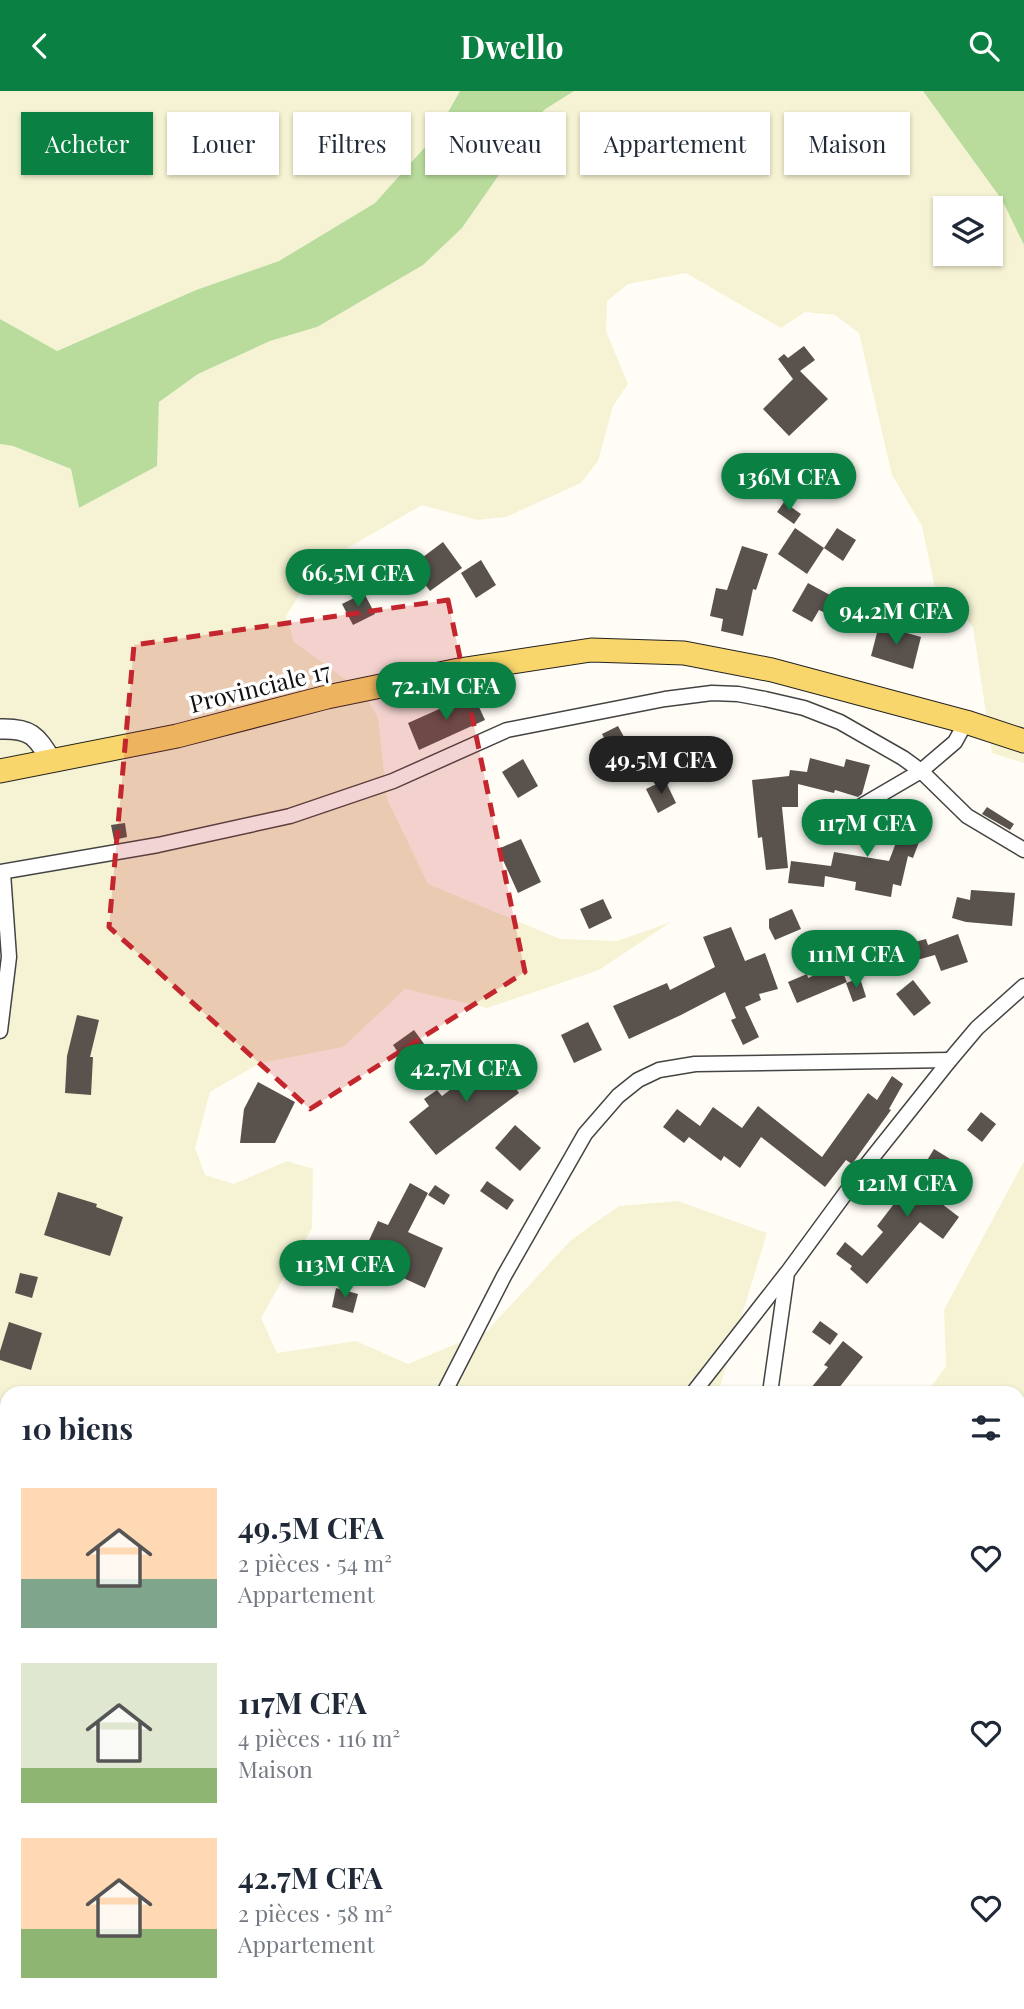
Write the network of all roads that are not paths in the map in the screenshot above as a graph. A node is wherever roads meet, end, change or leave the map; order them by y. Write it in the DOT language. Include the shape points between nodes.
graph roads {
  1 [pos="966,722"];
  2 [pos="0,729"];
  3 [pos="1024,741"];
  4 [pos="52,761"];
  5 [pos="0,771"];
  6 [pos="921,771"];
  7 [pos="844,815"];
  8 [pos="1024,850"];
  9 [pos="2,873"];
  10 [pos="1024,986"];
  11 [pos="0,1031"];
  12 [pos="950,1060"];
  13 [pos="787,1273"];
  14 [pos="448,1386"];
  15 [pos="698,1386"];
  16 [pos="771,1386"];
  1 -- 3 [label="main road, Provinciale 17"];
  1 -- 4 [label="main road, Provinciale 17" via="772,670 697,655 591,650 433,675"];
  1 -- 6 [label="street" via="956,741"];
  2 -- 4 [label="street" via="29,732"];
  4 -- 5 [label="main road, Provinciale 17"];
  6 -- 7 [label="street"];
  6 -- 8 [label="street" via="967,816"];
  6 -- 9 [label="street" via="840,722 804,708 712,693 507,730 393,781 290,816"];
  9 -- 11 [label="street" via="9,957"];
  10 -- 12 [label="street" via="977,1028"];
  12 -- 13 [label="street"];
  12 -- 14 [label="street" via="695,1064 659,1070 638,1080 585,1134"];
  13 -- 15 [label="street"];
  13 -- 16 [label="street"];
}
